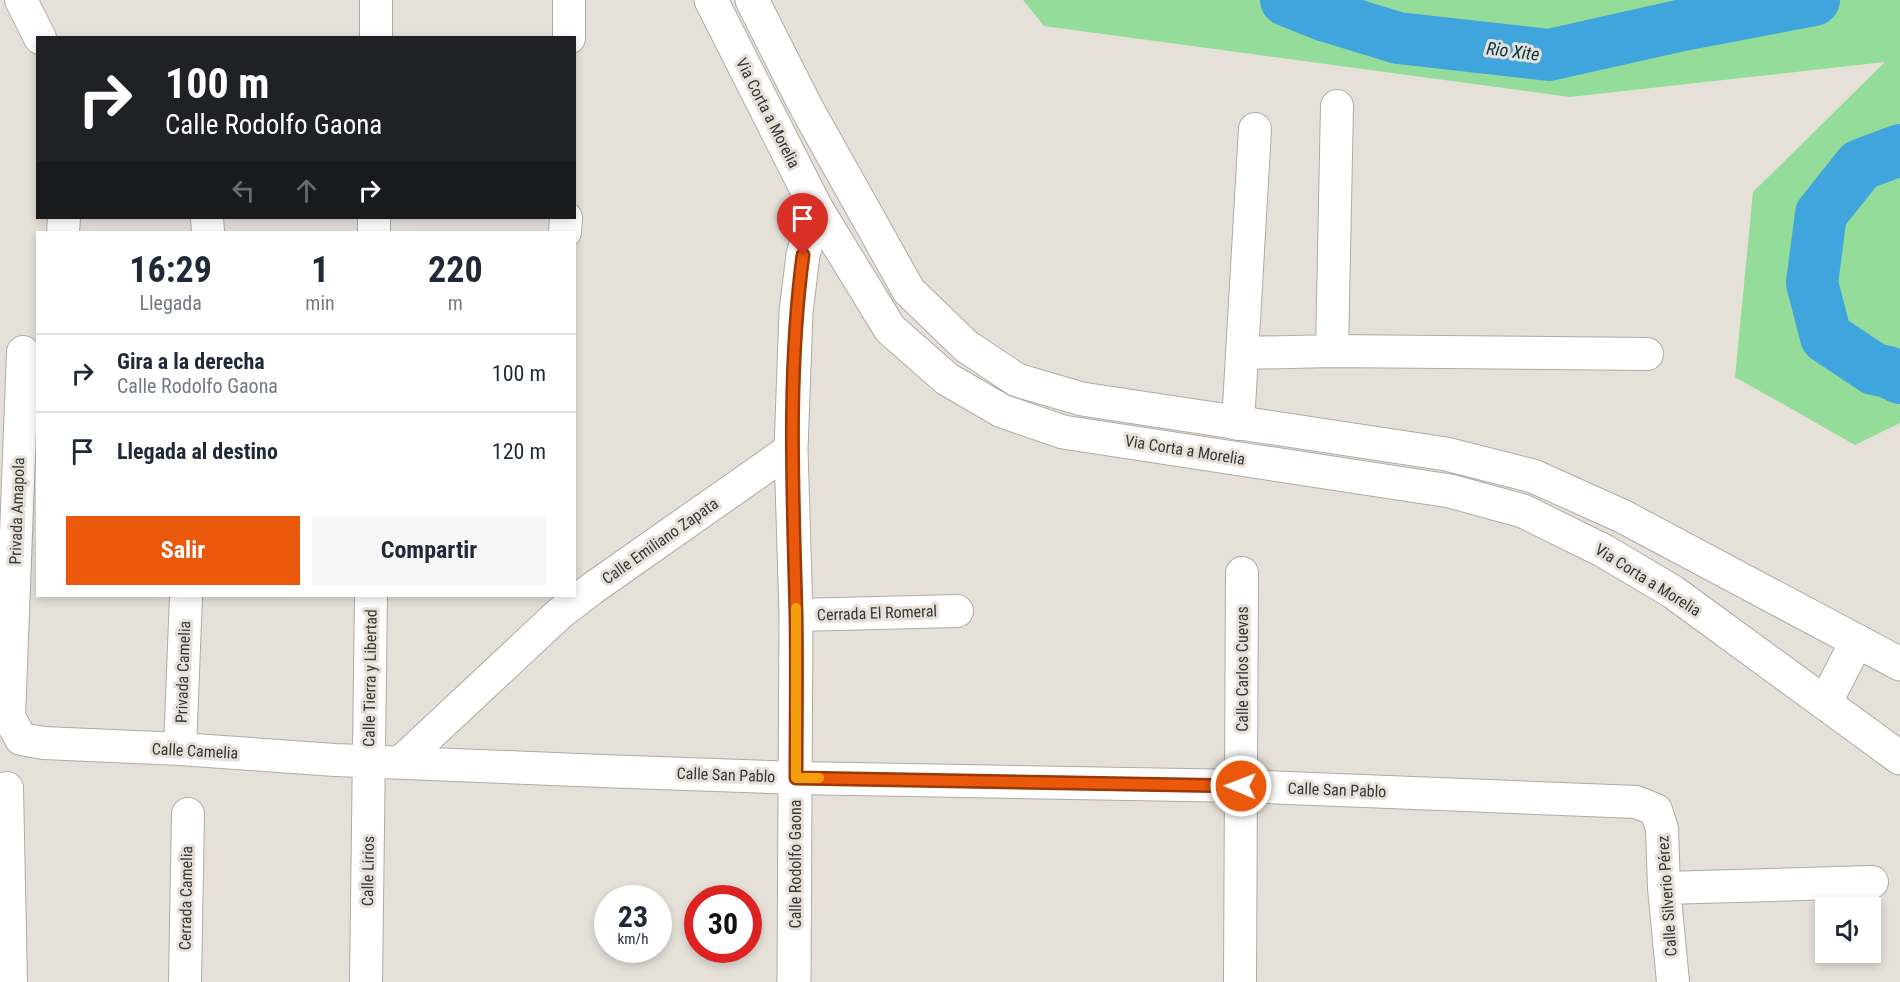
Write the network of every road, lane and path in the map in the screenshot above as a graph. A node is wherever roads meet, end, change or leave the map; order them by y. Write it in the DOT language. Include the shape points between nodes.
graph roads {
  1 [pos="21,0"];
  2 [pos="376,0"];
  3 [pos="569,0"];
  4 [pos="711,0"];
  5 [pos="752,0"];
  6 [pos="39,36"];
  7 [pos="376,36"];
  8 [pos="568,36"];
  9 [pos="1337,106"];
  10 [pos="1255,129"];
  11 [pos="816,208"];
  12 [pos="1332,351"];
  13 [pos="23,352"];
  14 [pos="1243,353"];
  15 [pos="1647,354"];
  16 [pos="1238,424"];
  17 [pos="791,449"];
  18 [pos="1242,573"];
  19 [pos="186,597"];
  20 [pos="371,597"];
  21 [pos="576,597"];
  22 [pos="576,597"];
  23 [pos="560,605"];
  24 [pos="957,611"];
  25 [pos="796,615"];
  26 [pos="1857,641"];
  27 [pos="1900,664"];
  28 [pos="1825,704"];
  29 [pos="21,739"];
  30 [pos="180,749"];
  31 [pos="1900,758"];
  32 [pos="369,760"];
  33 [pos="402,761"];
  34 [pos="796,778"];
  35 [pos="1241,786"];
  36 [pos="7,788"];
  37 [pos="1656,810"];
  38 [pos="188,814"];
  39 [pos="1872,882"];
  40 [pos="1664,888"];
  41 [pos="11,982"];
  42 [pos="184,982"];
  43 [pos="366,982"];
  44 [pos="794,982"];
  45 [pos="1240,982"];
  46 [pos="1673,982"];
  1 -- 6 [label="street"];
  2 -- 7 [label="street"];
  3 -- 8 [label="street"];
  4 -- 11 [label="main road, Via Corta a Morelia"];
  5 -- 16 [label="main road, Via Corta a Morelia" via="806,107 909,291 966,346 1017,380 1082,399"];
  9 -- 12 [label="street"];
  10 -- 14 [label="street"];
  11 -- 17 [label="main road, Calle Rodolfo Gaona" via="803,255 796,312"];
  11 -- 28 [label="main road, Via Corta a Morelia" via="890,329 947,379 1002,411 1063,432 1450,491 1523,511 1604,551 1673,592"];
  12 -- 14 [label="street"];
  12 -- 15 [label="street"];
  13 -- 29 [label="street, Privada Amapola" via="9,717"];
  14 -- 16 [label="street"];
  16 -- 26 [label="main road, Via Corta a Morelia" via="1446,454 1533,476 1622,516"];
  17 -- 21 [label="street, Calle Emiliano Zapata"];
  17 -- 25 [label="main road, Calle Rodolfo Gaona"];
  18 -- 35 [label="street, Calle Carlos Cuevas"];
  19 -- 30 [label="street, Privada Camelia"];
  20 -- 32 [label="street, Calle Tierra y Libertad"];
  22 -- 23 [label="street, Calle Emiliano Zapata"];
  23 -- 33 [label="street, Calle Emiliano Zapata"];
  24 -- 25 [label="street, Cerrada El Romeral"];
  25 -- 34 [label="main road, Calle Rodolfo Gaona"];
  26 -- 27 [label="main road, Via Corta a Morelia"];
  26 -- 28 [label="main road"];
  28 -- 31 [label="main road, Via Corta a Morelia"];
  29 -- 30 [label="street, Calle Camelia"];
  30 -- 32 [label="street, Calle Camelia"];
  32 -- 33 [label="street, Calle San Pablo"];
  32 -- 43 [label="street, Calle Lirios"];
  33 -- 34 [label="street, Calle San Pablo"];
  34 -- 35 [label="street, Calle San Pablo"];
  34 -- 44 [label="main road, Calle Rodolfo Gaona"];
  35 -- 37 [label="street, Calle San Pablo" via="1636,802"];
  35 -- 45 [label="street, Calle Carlos Cuevas"];
  36 -- 41 [label="street"];
  37 -- 40 [label="street, Calle Silverio Pérez" via="1662,829"];
  38 -- 42 [label="street, Cerrada Camelia"];
  39 -- 40 [label="street"];
  40 -- 46 [label="street, Calle Silverio Pérez"];
}
